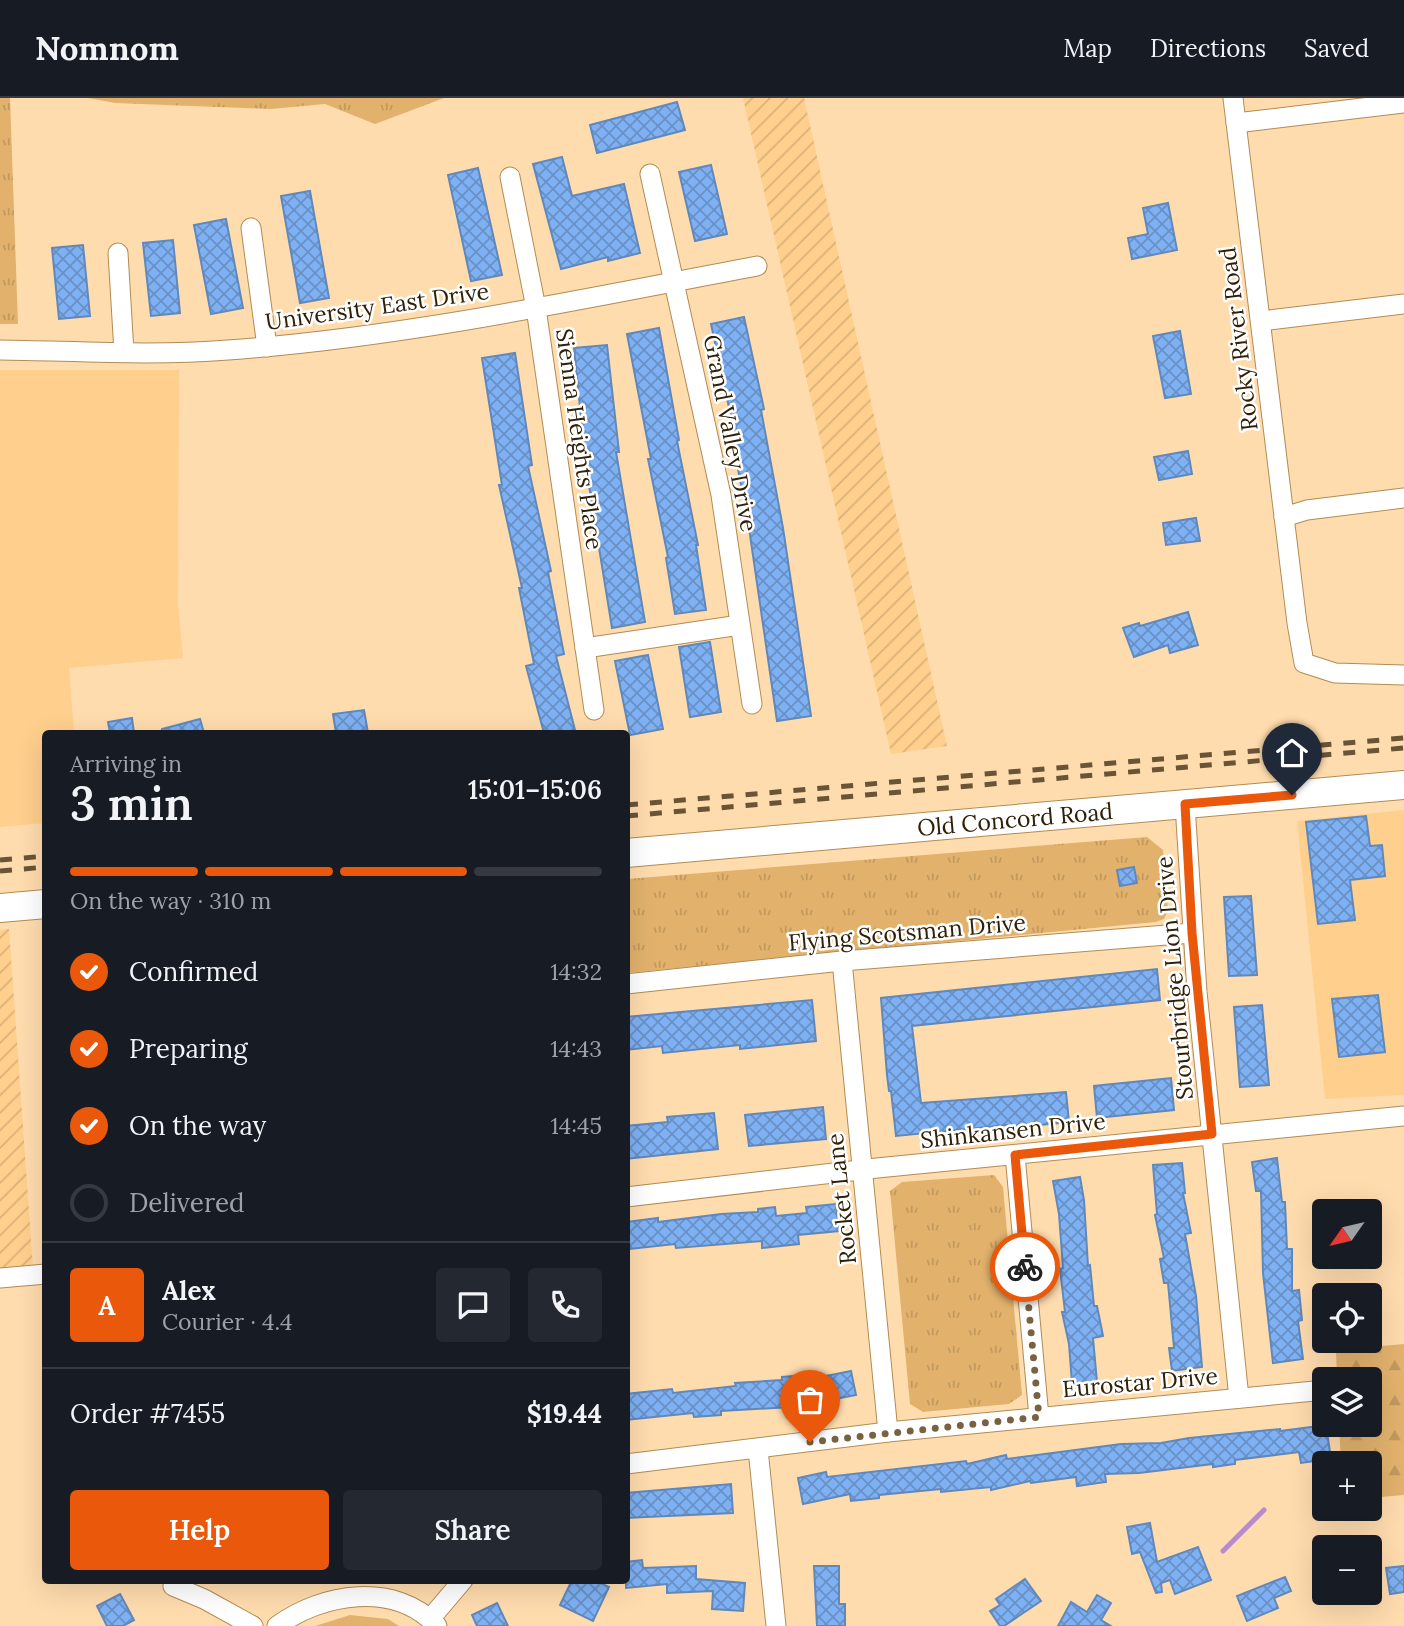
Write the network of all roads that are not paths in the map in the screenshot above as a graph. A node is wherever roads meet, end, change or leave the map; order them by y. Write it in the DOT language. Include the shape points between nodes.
graph roads {
  1 [pos="1233,98"];
  2 [pos="1404,103"];
  3 [pos="1236,123"];
  4 [pos="650,174"];
  5 [pos="510,177"];
  6 [pos="251,228"];
  7 [pos="118,253"];
  8 [pos="757,266"];
  9 [pos="675,282"];
  10 [pos="1404,304"];
  11 [pos="536,308"];
  12 [pos="1261,321"];
  13 [pos="267,347"];
  14 [pos="0,350"];
  15 [pos="124,352"];
  16 [pos="1404,498"];
  17 [pos="1284,517"];
  18 [pos="740,625"];
  19 [pos="585,648"];
  20 [pos="1404,675"];
  21 [pos="752,704"];
  22 [pos="594,710"];
  23 [pos="1404,785"];
  24 [pos="1185,804"];
  25 [pos="630,853"];
  26 [pos="42,904"];
  27 [pos="0,908"];
  28 [pos="1192,933"];
  29 [pos="842,961"];
  30 [pos="630,984"];
  31 [pos="1404,1116"];
  32 [pos="1212,1134"];
  33 [pos="1015,1155"];
  34 [pos="863,1170"];
  35 [pos="630,1197"];
  36 [pos="42,1274"];
  37 [pos="0,1278"];
  38 [pos="1312,1391"];
  39 [pos="1239,1398"];
  40 [pos="1039,1417"];
  41 [pos="888,1432"];
  42 [pos="758,1449"];
  43 [pos="630,1464"];
  44 [pos="460,1584"];
  45 [pos="173,1586"];
  46 [pos="433,1622"];
  47 [pos="253,1626"];
  48 [pos="277,1626"];
  49 [pos="776,1626"];
  1 -- 3 [label="street, Rocky River Road"];
  2 -- 3 [label="street"];
  3 -- 12 [label="street, Rocky River Road"];
  4 -- 9 [label="street, Grand Valley Drive"];
  5 -- 11 [label="street, Sienna Heights Place"];
  6 -- 13 [label="street"];
  7 -- 15 [label="street"];
  8 -- 9 [label="street, University East Drive"];
  9 -- 11 [label="street, University East Drive"];
  9 -- 18 [label="street, Grand Valley Drive" via="721,495"];
  10 -- 12 [label="street"];
  11 -- 13 [label="street, University East Drive"];
  11 -- 19 [label="street, Sienna Heights Place"];
  12 -- 17 [label="street, Rocky River Road"];
  13 -- 15 [label="street, University East Drive"];
  14 -- 15 [label="street, University East Drive"];
  16 -- 17 [label="street"];
  17 -- 20 [label="street, Rocky River Road" via="1304,663 1335,673"];
  18 -- 19 [label="street"];
  18 -- 21 [label="street, Grand Valley Drive"];
  19 -- 22 [label="street, Sienna Heights Place"];
  23 -- 24 [label="street, Old Concord Road"];
  24 -- 25 [label="street, Old Concord Road"];
  24 -- 28 [label="street, Stourbridge Lion Drive"];
  26 -- 27 [label="street"];
  28 -- 29 [label="street, Flying Scotsman Drive"];
  28 -- 32 [label="street, Stourbridge Lion Drive"];
  29 -- 30 [label="street, Flying Scotsman Drive"];
  29 -- 34 [label="street, Rocket Lane"];
  31 -- 32 [label="street, Shinkansen Drive"];
  32 -- 33 [label="street, Shinkansen Drive"];
  32 -- 39 [label="street, Stourbridge Lion Drive"];
  33 -- 34 [label="street, Shinkansen Drive"];
  33 -- 40 [label="street"];
  34 -- 35 [label="street, Shinkansen Drive"];
  34 -- 41 [label="street, Rocket Lane"];
  36 -- 37 [label="street"];
  38 -- 39 [label="street, Eurostar Drive"];
  39 -- 40 [label="street, Eurostar Drive"];
  40 -- 41 [label="street, Eurostar Drive"];
  41 -- 42 [label="street, Eurostar Drive"];
  42 -- 43 [label="street, Eurostar Drive"];
  42 -- 49 [label="street"];
  44 -- 46 [label="street"];
  45 -- 47 [label="street"];
  46 -- 48 [label="street" via="404,1604 355,1596 305,1609"];
}
